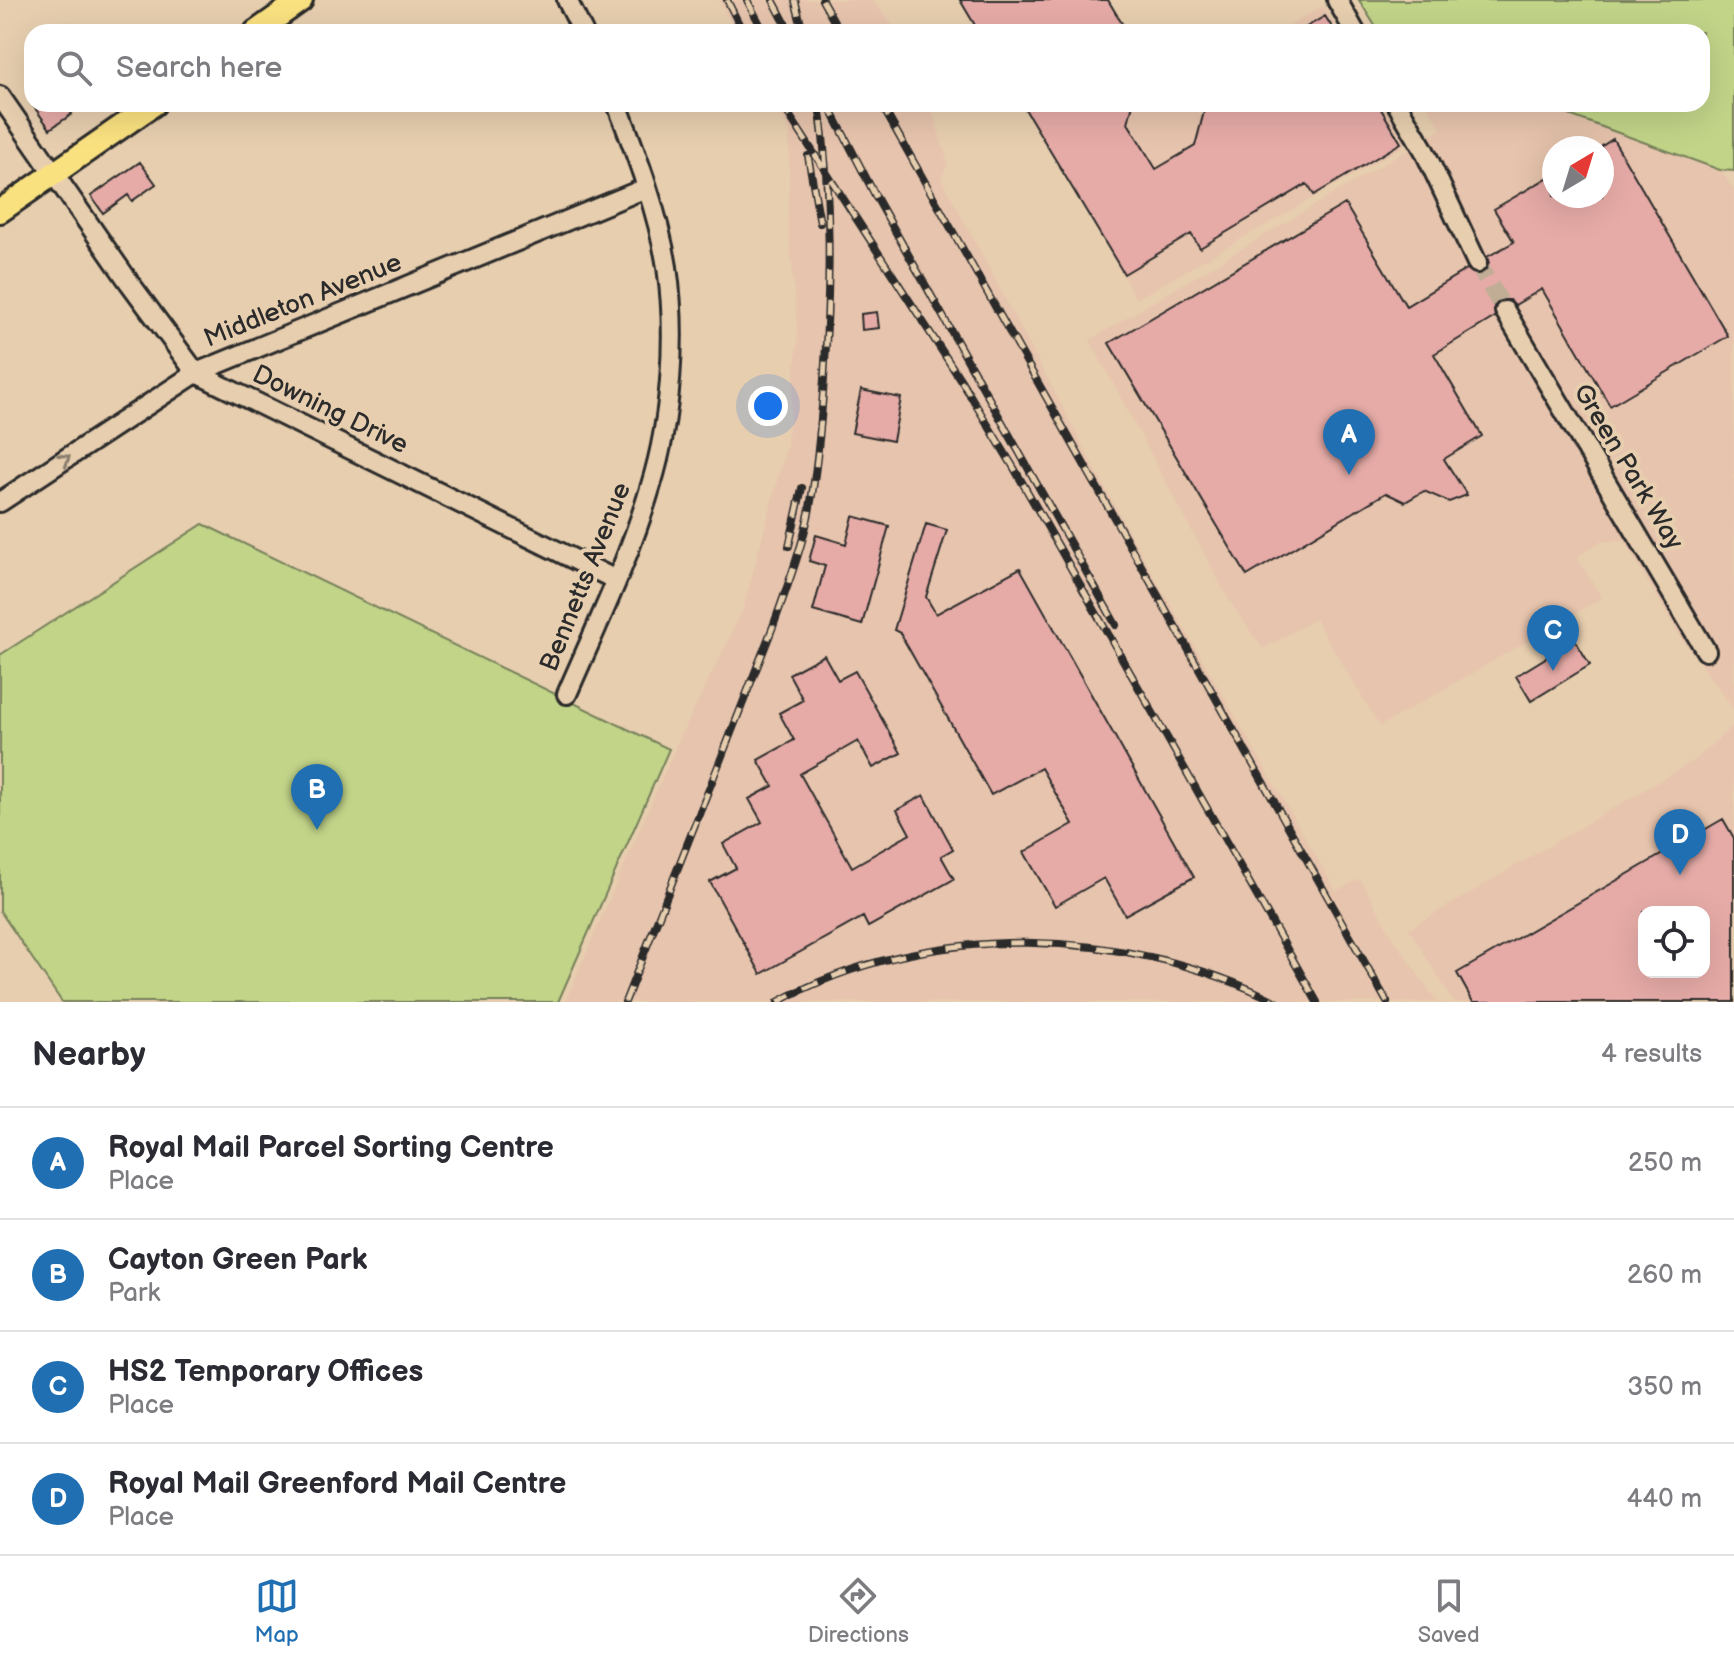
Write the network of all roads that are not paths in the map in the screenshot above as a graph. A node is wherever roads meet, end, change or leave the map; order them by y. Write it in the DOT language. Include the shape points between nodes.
graph roads {
  1 [pos="301,0"];
  2 [pos="567,0"];
  3 [pos="1337,0"];
  4 [pos="267,24"];
  5 [pos="579,24"];
  6 [pos="1350,24"];
  7 [pos="0,96"];
  8 [pos="143,112"];
  9 [pos="620,112"];
  10 [pos="1402,112"];
  11 [pos="55,175"];
  12 [pos="646,188"];
  13 [pos="0,211"];
  14 [pos="1477,263"];
  15 [pos="1505,311"];
  16 [pos="196,373"];
  17 [pos="0,502"];
  18 [pos="616,580"];
  19 [pos="1706,651"];
  20 [pos="567,694"];
  1 -- 4 [label="main road"];
  2 -- 5 [label="street"];
  3 -- 6 [label="street"];
  7 -- 11 [label="street, Downing Drive"];
  8 -- 11 [label="main road"];
  9 -- 12 [label="street, Bennetts Avenue"];
  10 -- 14 [label="street"];
  11 -- 13 [label="main road"];
  11 -- 16 [label="street, Downing Drive"];
  12 -- 16 [label="street, Middleton Avenue"];
  12 -- 18 [label="street, Bennetts Avenue" via="670,300 667,403 652,482"];
  15 -- 19 [label="street, Green Park Way"];
  17 -- 16 [label="street, Middleton Avenue, one-way"];
  16 -- 18 [label="street, Downing Drive"];
  18 -- 20 [label="street, Bennetts Avenue"];
}
